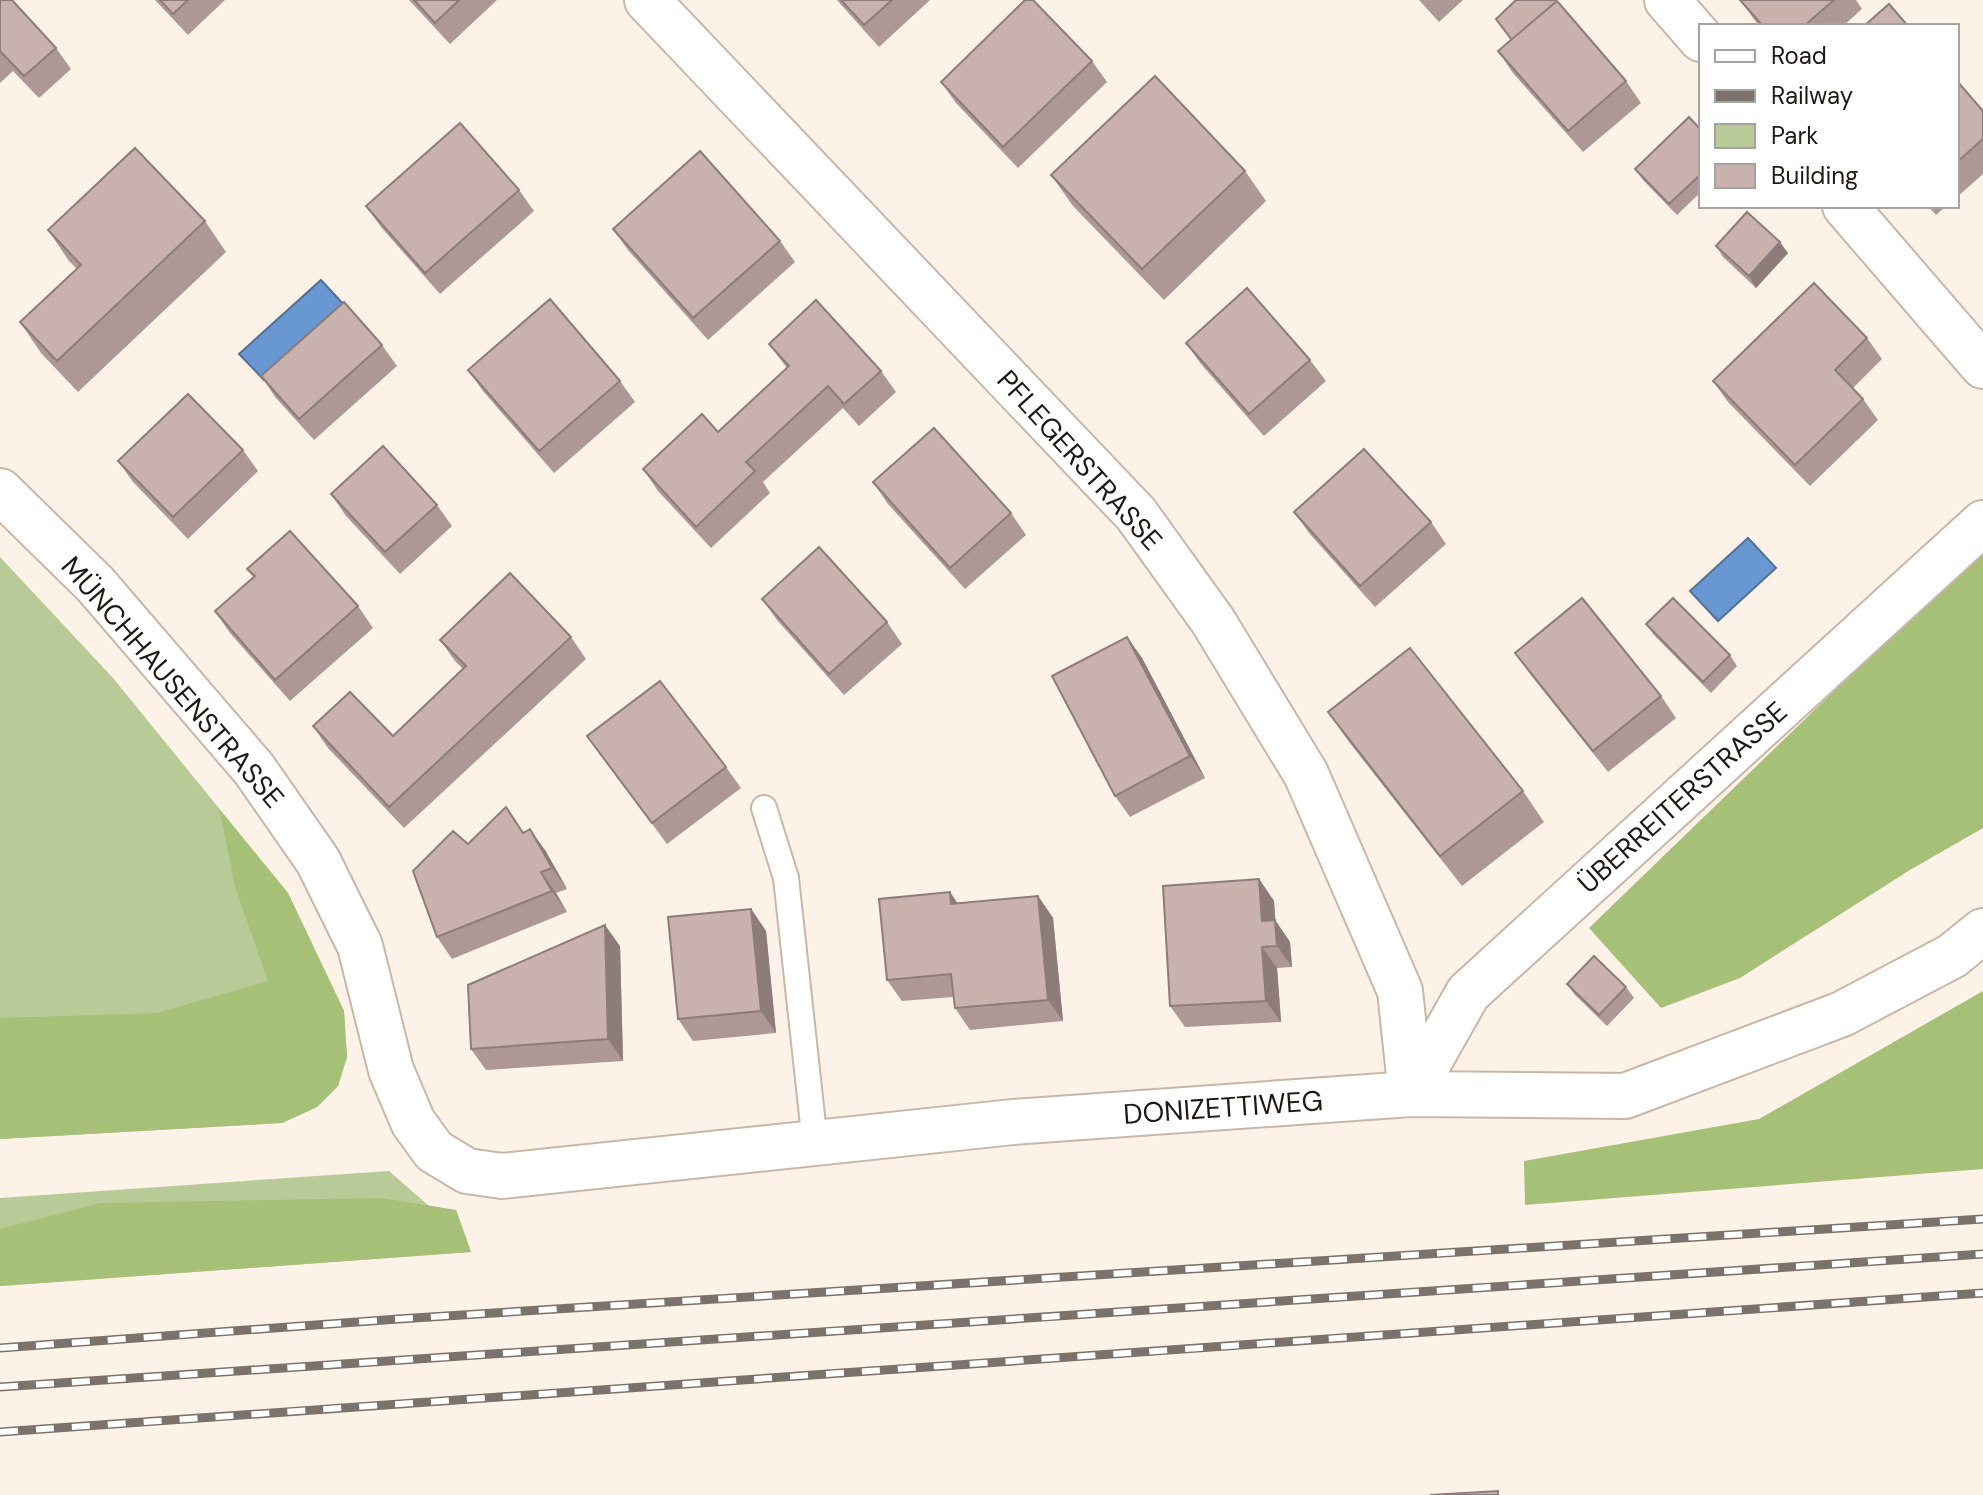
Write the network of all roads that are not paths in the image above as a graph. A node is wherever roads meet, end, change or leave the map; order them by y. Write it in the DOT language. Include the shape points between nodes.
graph roads {
  1 [pos="647,0"];
  2 [pos="1667,0"];
  3 [pos="1699,37"];
  4 [pos="1847,208"];
  5 [pos="1983,366"];
  6 [pos="0,491"];
  7 [pos="1983,523"];
  8 [pos="764,808"];
  9 [pos="1983,931"];
  10 [pos="1411,1094"];
  11 [pos="815,1143"];
  12 [pos="434,1151"];
  1 -- 10 [label="street, PFLEGERSTRASSE" via="1136,514 1213,621 1306,774 1400,991"];
  2 -- 3 [label="street"];
  4 -- 5 [label="street"];
  6 -- 12 [label="street, MÜNCHHAUSENSTRASSE" via="95,584 237,749 318,861 360,946 391,1070 413,1122"];
  7 -- 10 [label="street, ÜBERREITERSTRASSE" via="1468,993"];
  8 -- 11 [label="lane" via="786,878"];
  9 -- 10 [label="street, DONIZETTIWEG" via="1952,956 1842,1014 1625,1096"];
  10 -- 11 [label="street, DONIZETTIWEG" via="1013,1122"];
  11 -- 12 [label="street, DONIZETTIWEG" via="502,1176 467,1171"];
}
